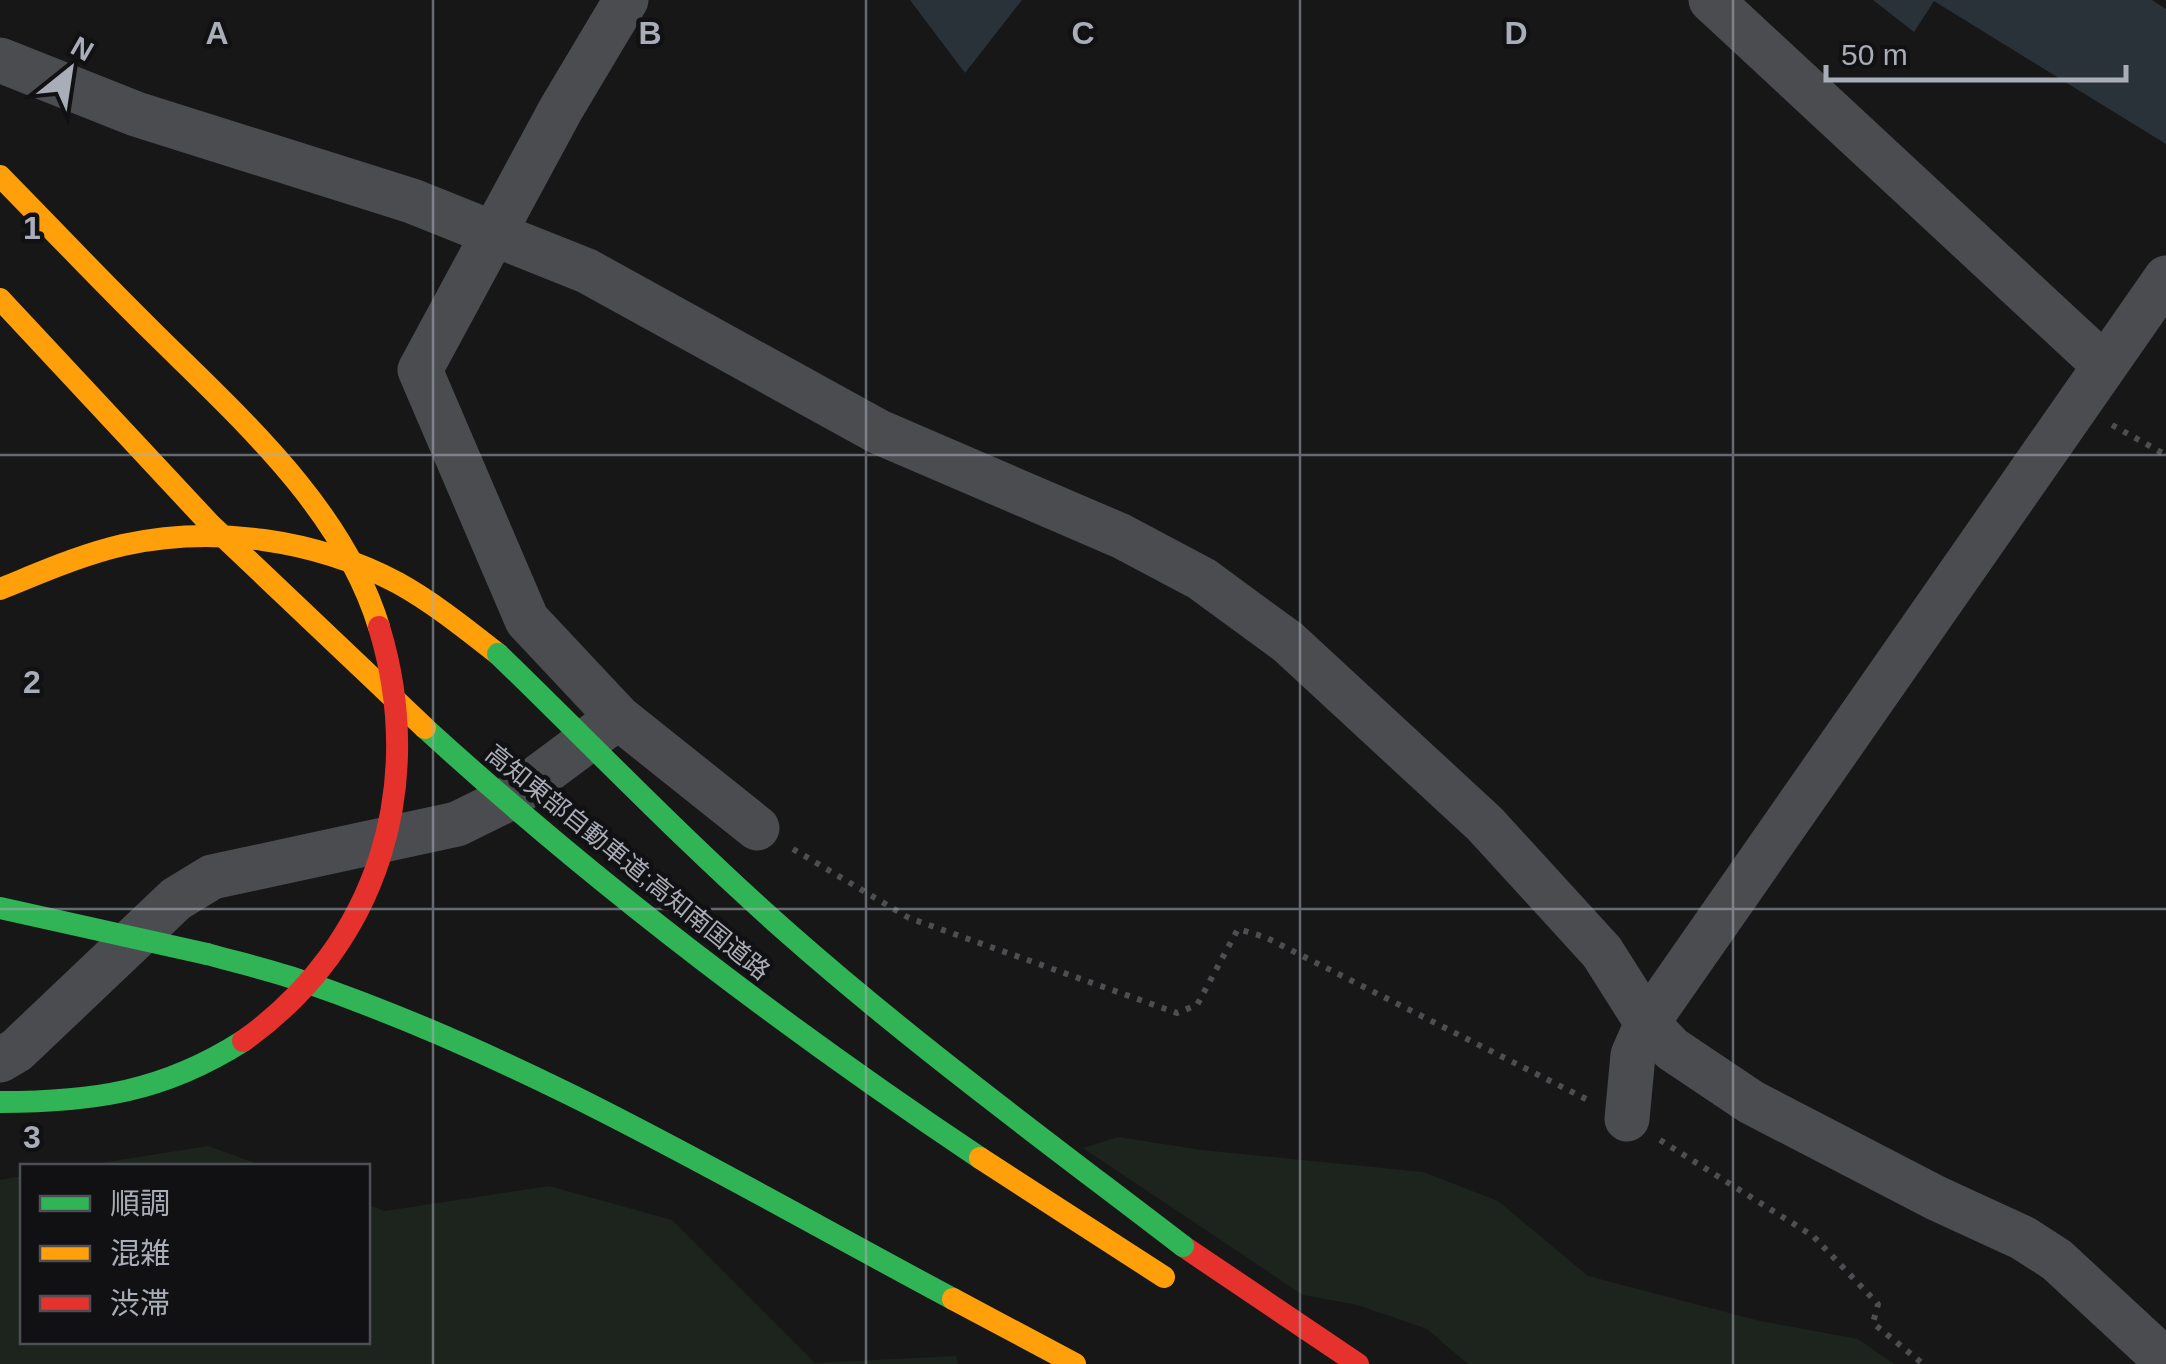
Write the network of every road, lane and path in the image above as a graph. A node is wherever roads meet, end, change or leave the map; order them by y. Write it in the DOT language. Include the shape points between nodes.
graph roads {
  1 [pos="626,0"];
  2 [pos="1711,0"];
  3 [pos="0,60"];
  4 [pos="0,176"];
  5 [pos="496,234"];
  6 [pos="2166,278"];
  7 [pos="0,299"];
  8 [pos="2104,365"];
  9 [pos="2076,404"];
  10 [pos="2166,455"];
  11 [pos="0,589"];
  12 [pos="618,717"];
  13 [pos="758,828"];
  14 [pos="0,908"];
  15 [pos="1647,1023"];
  16 [pos="0,1060"];
  17 [pos="0,1102"];
  18 [pos="1626,1119"];
  19 [pos="1172,1282"];
  20 [pos="2166,1361"];
  21 [pos="1075,1364"];
  22 [pos="1358,1364"];
  23 [pos="1923,1364"];
  1 -- 5 [label="street"];
  2 -- 8 [label="street"];
  3 -- 5 [label="street" via="136,114"];
  4 -- 17 [label="highway, bridge" via="236,412 334,531 385,635 400,742 382,858 326,962 286,1009 238,1047 184,1076 124,1096"];
  5 -- 12 [label="street" via="420,370 527,620"];
  5 -- 15 [label="street" via="587,272 879,432 1121,536 1202,579 1288,642 1485,824 1602,952"];
  6 -- 8 [label="street"];
  7 -- 19 [label="highway, 高知東部自動車道;高知南国道路, bridge" via="107,420 279,595 484,783 704,964 856,1076"];
  8 -- 9 [label="street"];
  9 -- 10 [label="path"];
  9 -- 15 [label="street"];
  11 -- 22 [label="highway, bridge" via="66,562 178,536 254,537 384,576 498,654 672,828 927,1049 1183,1246"];
  12 -- 13 [label="street"];
  12 -- 16 [label="street" via="510,798 457,824 212,877 176,899"];
  13 -- 18 [label="path" via="909,918 1177,1014 1197,1005 1238,929 1266,937"];
  14 -- 21 [label="highway, bridge" via="207,954 383,1010 593,1107"];
  15 -- 18 [label="street" via="1633,1054"];
  15 -- 20 [label="street" via="1722,1086 2057,1260"];
  18 -- 23 [label="path" via="1813,1236 1878,1304 1873,1322"];
}
